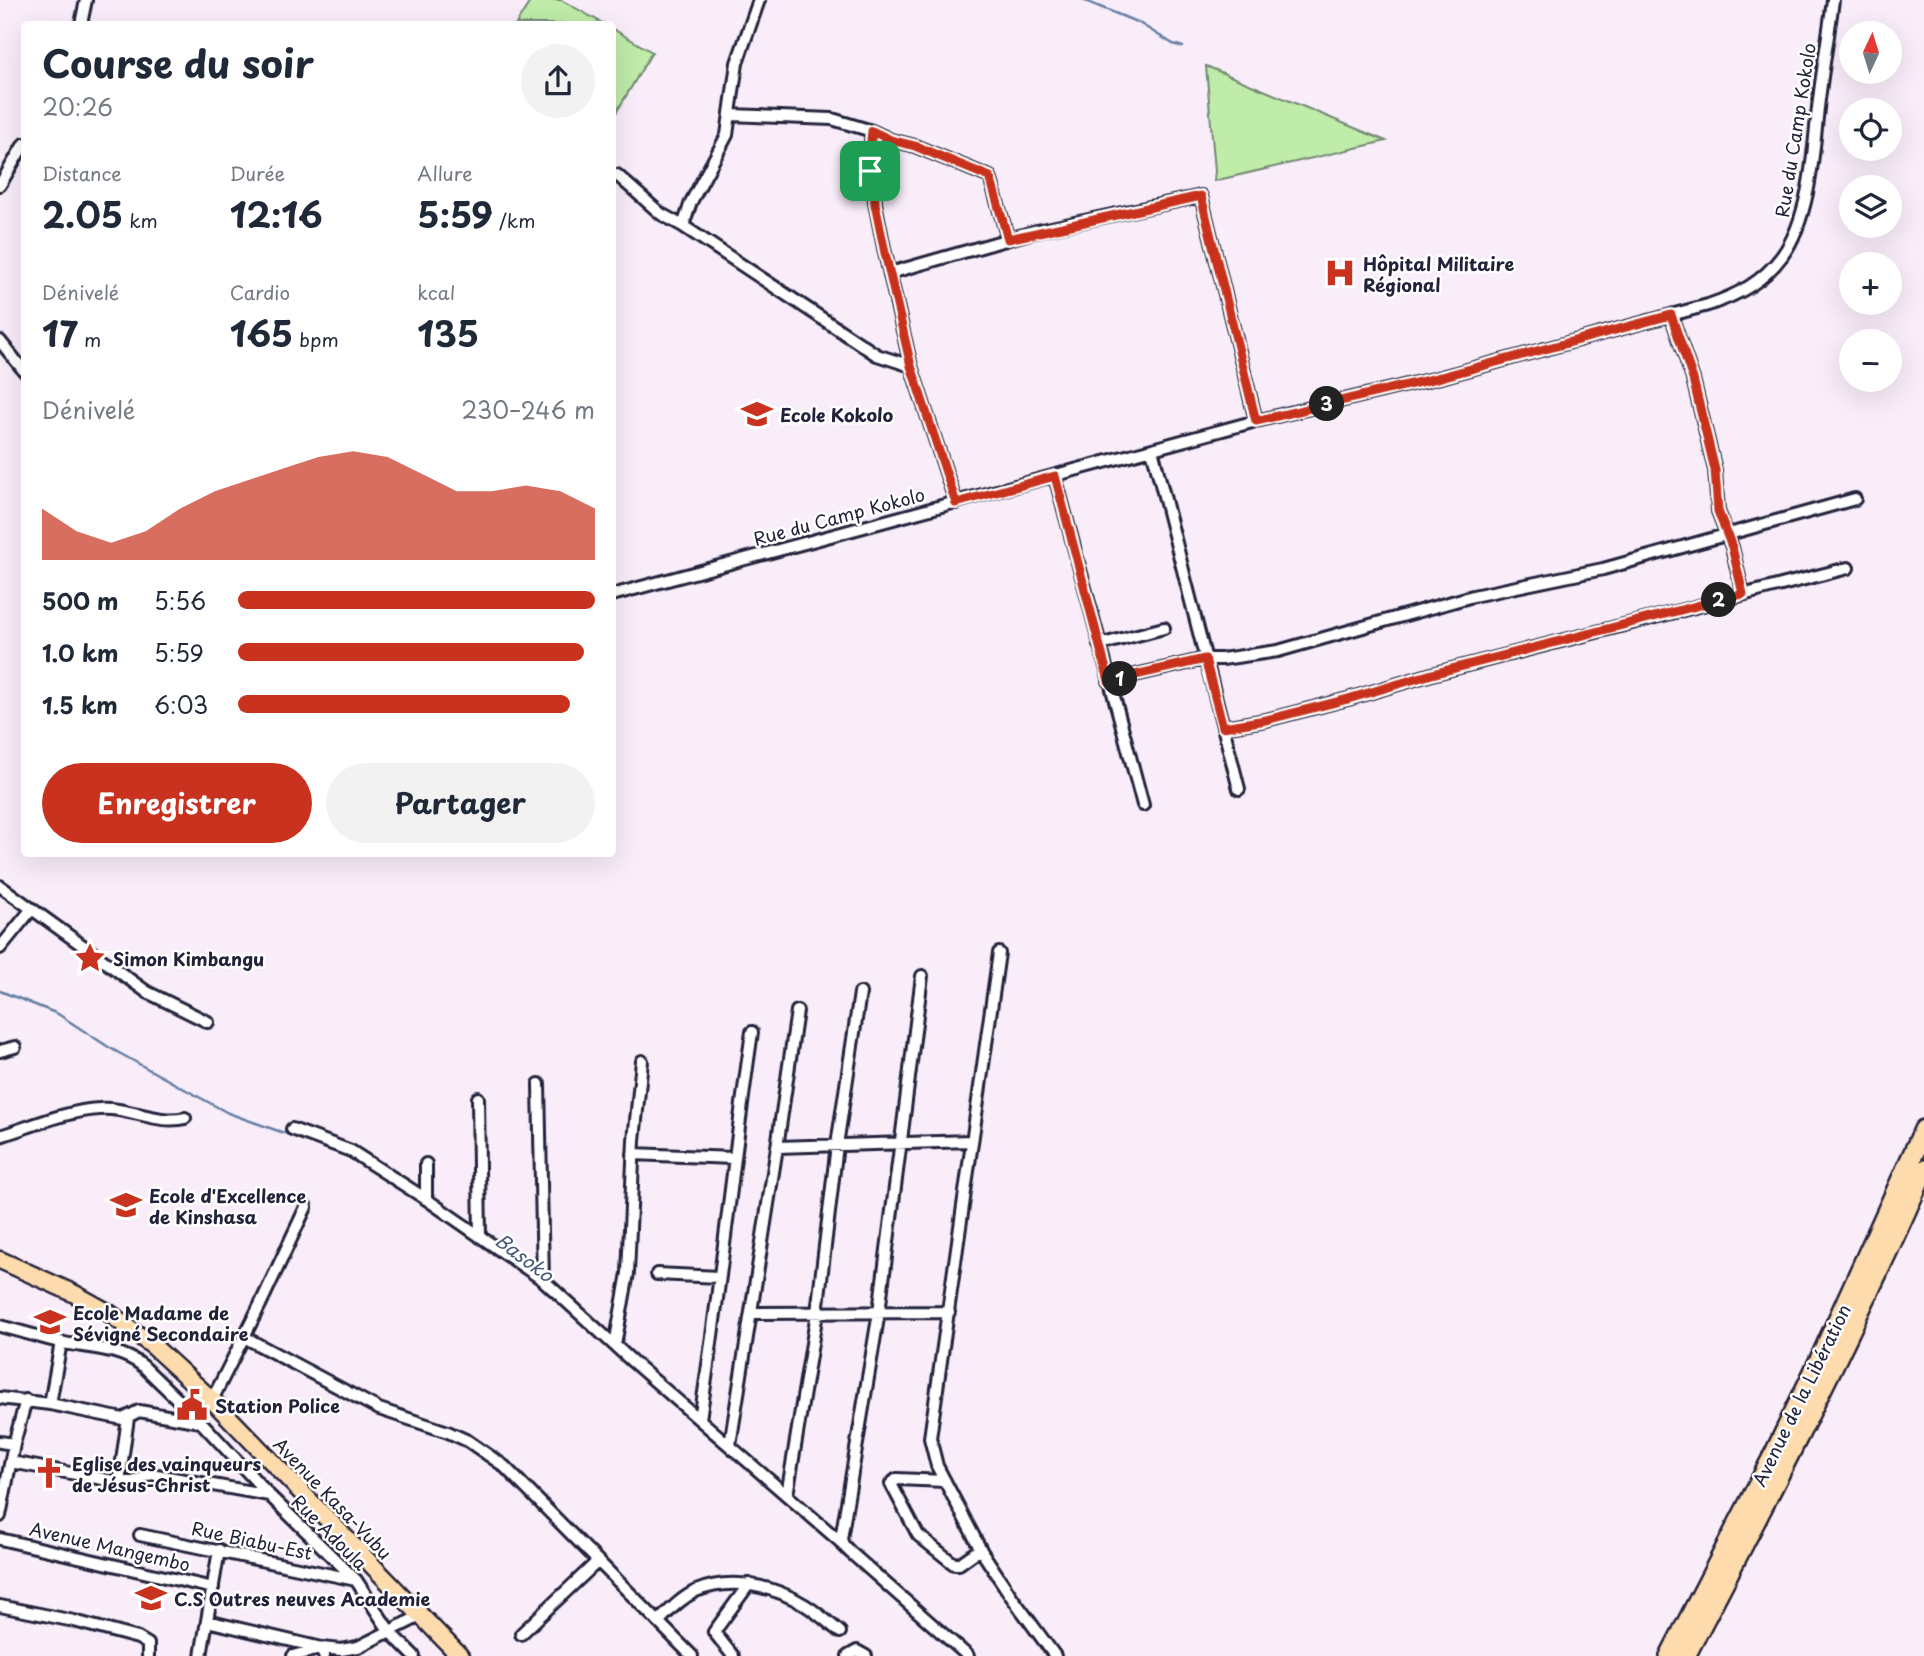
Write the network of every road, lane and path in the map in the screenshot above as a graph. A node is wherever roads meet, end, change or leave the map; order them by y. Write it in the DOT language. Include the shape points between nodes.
graph roads {
  1 [pos="86,0"];
  2 [pos="759,0"];
  3 [pos="1833,0"];
  4 [pos="82,21"];
  5 [pos="731,115"];
  6 [pos="872,131"];
  7 [pos="21,149"];
  8 [pos="617,175"];
  9 [pos="0,185"];
  10 [pos="683,226"];
  11 [pos="1008,239"];
  12 [pos="890,273"];
  13 [pos="1671,315"];
  14 [pos="0,341"];
  15 [pos="911,366"];
  16 [pos="21,368"];
  17 [pos="1256,421"];
  18 [pos="1152,449"];
  19 [pos="1055,476"];
  20 [pos="1855,499"];
  21 [pos="956,503"];
  22 [pos="1725,533"];
  23 [pos="1848,568"];
  24 [pos="616,594"];
  25 [pos="1743,594"];
  26 [pos="1164,628"];
  27 [pos="1099,645"];
  28 [pos="1205,659"];
  29 [pos="1109,681"];
  30 [pos="1223,727"];
  31 [pos="1239,789"];
  32 [pos="1143,805"];
  33 [pos="0,886"];
  34 [pos="31,909"];
  35 [pos="0,948"];
  36 [pos="999,953"];
  37 [pos="922,976"];
  38 [pos="860,993"];
  39 [pos="796,1012"];
  40 [pos="208,1022"];
  41 [pos="752,1032"];
  42 [pos="15,1047"];
  43 [pos="0,1051"];
  44 [pos="642,1061"];
  45 [pos="539,1084"];
  46 [pos="478,1098"];
  47 [pos="185,1118"];
  48 [pos="292,1129"];
  49 [pos="1924,1130"];
  50 [pos="0,1136"];
  51 [pos="971,1141"];
  52 [pos="901,1143"];
  53 [pos="837,1145"];
  54 [pos="777,1147"];
  55 [pos="633,1154"];
  56 [pos="733,1158"];
  57 [pos="426,1164"];
  58 [pos="1924,1170"];
  59 [pos="426,1199"];
  60 [pos="306,1207"];
  61 [pos="480,1237"];
  62 [pos="0,1260"];
  63 [pos="657,1275"];
  64 [pos="719,1277"];
  65 [pos="543,1280"];
  66 [pos="879,1312"];
  67 [pos="949,1312"];
  68 [pos="751,1313"];
  69 [pos="817,1313"];
  70 [pos="0,1326"];
  71 [pos="244,1337"];
  72 [pos="61,1342"];
  73 [pos="615,1345"];
  74 [pos="0,1398"];
  75 [pos="26,1400"];
  76 [pos="212,1400"];
  77 [pos="50,1404"];
  78 [pos="128,1418"];
  79 [pos="700,1419"];
  80 [pos="201,1422"];
  81 [pos="0,1442"];
  82 [pos="14,1444"];
  83 [pos="730,1445"];
  84 [pos="11,1462"];
  85 [pos="945,1481"];
  86 [pos="119,1482"];
  87 [pos="269,1495"];
  88 [pos="787,1495"];
  89 [pos="1,1510"];
  90 [pos="140,1535"];
  91 [pos="0,1539"];
  92 [pos="843,1545"];
  93 [pos="981,1549"];
  94 [pos="219,1550"];
  95 [pos="598,1561"];
  96 [pos="356,1580"];
  97 [pos="749,1584"];
  98 [pos="213,1588"];
  99 [pos="0,1606"];
  100 [pos="420,1616"];
  101 [pos="207,1621"];
  102 [pos="658,1622"];
  103 [pos="390,1632"];
  104 [pos="840,1632"];
  105 [pos="521,1634"];
  106 [pos="323,1652"];
  107 [pos="148,1656"];
  108 [pos="201,1656"];
  109 [pos="293,1656"];
  110 [pos="414,1656"];
  111 [pos="460,1656"];
  112 [pos="692,1656"];
  113 [pos="733,1656"];
  114 [pos="848,1656"];
  115 [pos="866,1656"];
  116 [pos="968,1656"];
  117 [pos="1055,1656"];
  118 [pos="1670,1656"];
  119 [pos="1685,1656"];
  1 -- 4 [label="street"];
  2 -- 5 [label="street" via="737,63"];
  3 -- 13 [label="street, Rue du Camp Kokolo" via="1808,179 1790,244 1774,267 1745,290"];
  5 -- 6 [label="street" via="832,119"];
  5 -- 10 [label="street" via="727,135"];
  6 -- 11 [label="street" via="990,177"];
  6 -- 12 [label="street" via="870,171"];
  7 -- 9 [label="street"];
  8 -- 10 [label="street" via="661,214"];
  10 -- 15 [label="street" via="877,355"];
  11 -- 12 [label="street"];
  11 -- 17 [label="street" via="1201,196"];
  12 -- 15 [label="street"];
  13 -- 17 [label="street, Rue du Camp Kokolo"];
  13 -- 22 [label="street" via="1693,379"];
  14 -- 16 [label="street"];
  15 -- 21 [label="street"];
  17 -- 18 [label="street, Rue du Camp Kokolo"];
  18 -- 19 [label="street, Rue du Camp Kokolo"];
  18 -- 28 [label="street"];
  19 -- 21 [label="street, Rue du Camp Kokolo"];
  19 -- 27 [label="street"];
  20 -- 22 [label="street"];
  21 -- 24 [label="street, Rue du Camp Kokolo"];
  22 -- 25 [label="street"];
  22 -- 28 [label="street" via="1603,569 1460,599 1278,651"];
  23 -- 25 [label="street"];
  25 -- 30 [label="street" via="1278,717"];
  26 -- 27 [label="street"];
  27 -- 29 [label="street"];
  28 -- 29 [label="street"];
  28 -- 30 [label="street"];
  29 -- 32 [label="street"];
  30 -- 31 [label="street"];
  33 -- 34 [label="street"];
  34 -- 35 [label="street"];
  34 -- 40 [label="street" via="147,992"];
  36 -- 51 [label="street"];
  37 -- 52 [label="street"];
  38 -- 53 [label="street"];
  39 -- 54 [label="street"];
  41 -- 56 [label="street"];
  42 -- 43 [label="street"];
  44 -- 55 [label="street"];
  45 -- 65 [label="street"];
  46 -- 61 [label="street"];
  47 -- 50 [label="street" via="99,1109"];
  48 -- 59 [label="street" via="351,1152"];
  49 -- 118 [label="highway, Avenue de la Libération" via="1817,1366"];
  51 -- 52 [label="street"];
  51 -- 67 [label="street"];
  52 -- 53 [label="street"];
  52 -- 66 [label="street"];
  53 -- 54 [label="street"];
  53 -- 69 [label="street"];
  54 -- 68 [label="street"];
  55 -- 56 [label="street"];
  55 -- 73 [label="street" via="628,1273"];
  56 -- 64 [label="street"];
  57 -- 59 [label="street"];
  58 -- 119 [label="highway, Avenue de la Libération" via="1788,1459"];
  59 -- 61 [label="street"];
  60 -- 71 [label="street"];
  61 -- 65 [label="street"];
  62 -- 76 [label="main road, Avenue Kasa-Vubu" via="109,1313"];
  63 -- 64 [label="street"];
  64 -- 79 [label="street"];
  65 -- 73 [label="street"];
  66 -- 67 [label="street"];
  66 -- 69 [label="street"];
  66 -- 92 [label="street"];
  67 -- 85 [label="street" via="930,1438"];
  68 -- 69 [label="street"];
  68 -- 83 [label="street"];
  69 -- 88 [label="street"];
  70 -- 72 [label="street, Rue Adoula"];
  71 -- 76 [label="street"];
  71 -- 95 [label="street" via="379,1409 468,1441 504,1466"];
  72 -- 77 [label="street"];
  72 -- 80 [label="street, Rue Adoula" via="134,1359"];
  73 -- 79 [label="street"];
  74 -- 75 [label="street"];
  75 -- 77 [label="street"];
  75 -- 82 [label="street"];
  76 -- 100 [label="main road, Avenue Kasa-Vubu"];
  77 -- 78 [label="street"];
  78 -- 80 [label="street" via="139,1411"];
  78 -- 86 [label="street"];
  79 -- 83 [label="street"];
  80 -- 87 [label="street, Rue Adoula"];
  81 -- 82 [label="street"];
  82 -- 84 [label="street"];
  83 -- 88 [label="street"];
  84 -- 86 [label="street"];
  84 -- 89 [label="street"];
  85 -- 93 [label="street"];
  85 -- 93 [label="street" via="897,1479 891,1484 918,1535 952,1562 959,1564"];
  86 -- 87 [label="street" via="151,1474"];
  87 -- 96 [label="street, Rue Adoula"];
  88 -- 92 [label="street"];
  90 -- 94 [label="street, Rue Biabu-Est"];
  91 -- 98 [label="street, Avenue Mangembo"];
  92 -- 116 [label="street"];
  93 -- 117 [label="street"];
  94 -- 96 [label="street, Rue Biabu-Est"];
  94 -- 98 [label="street"];
  95 -- 102 [label="street"];
  95 -- 105 [label="street"];
  96 -- 103 [label="street, Rue Adoula"];
  97 -- 102 [label="street" via="728,1583 695,1591"];
  97 -- 104 [label="street" via="806,1606"];
  97 -- 113 [label="street" via="714,1632"];
  98 -- 101 [label="street"];
  99 -- 107 [label="street" via="138,1638 148,1644"];
  100 -- 103 [label="street"];
  100 -- 111 [label="main road, Avenue Kasa-Vubu"];
  101 -- 106 [label="street"];
  101 -- 108 [label="street"];
  102 -- 112 [label="street"];
  103 -- 106 [label="street" via="358,1647"];
  103 -- 110 [label="street, Rue Adoula"];
  106 -- 109 [label="street"];
  114 -- 115 [label="street" via="857,1651"];
}
